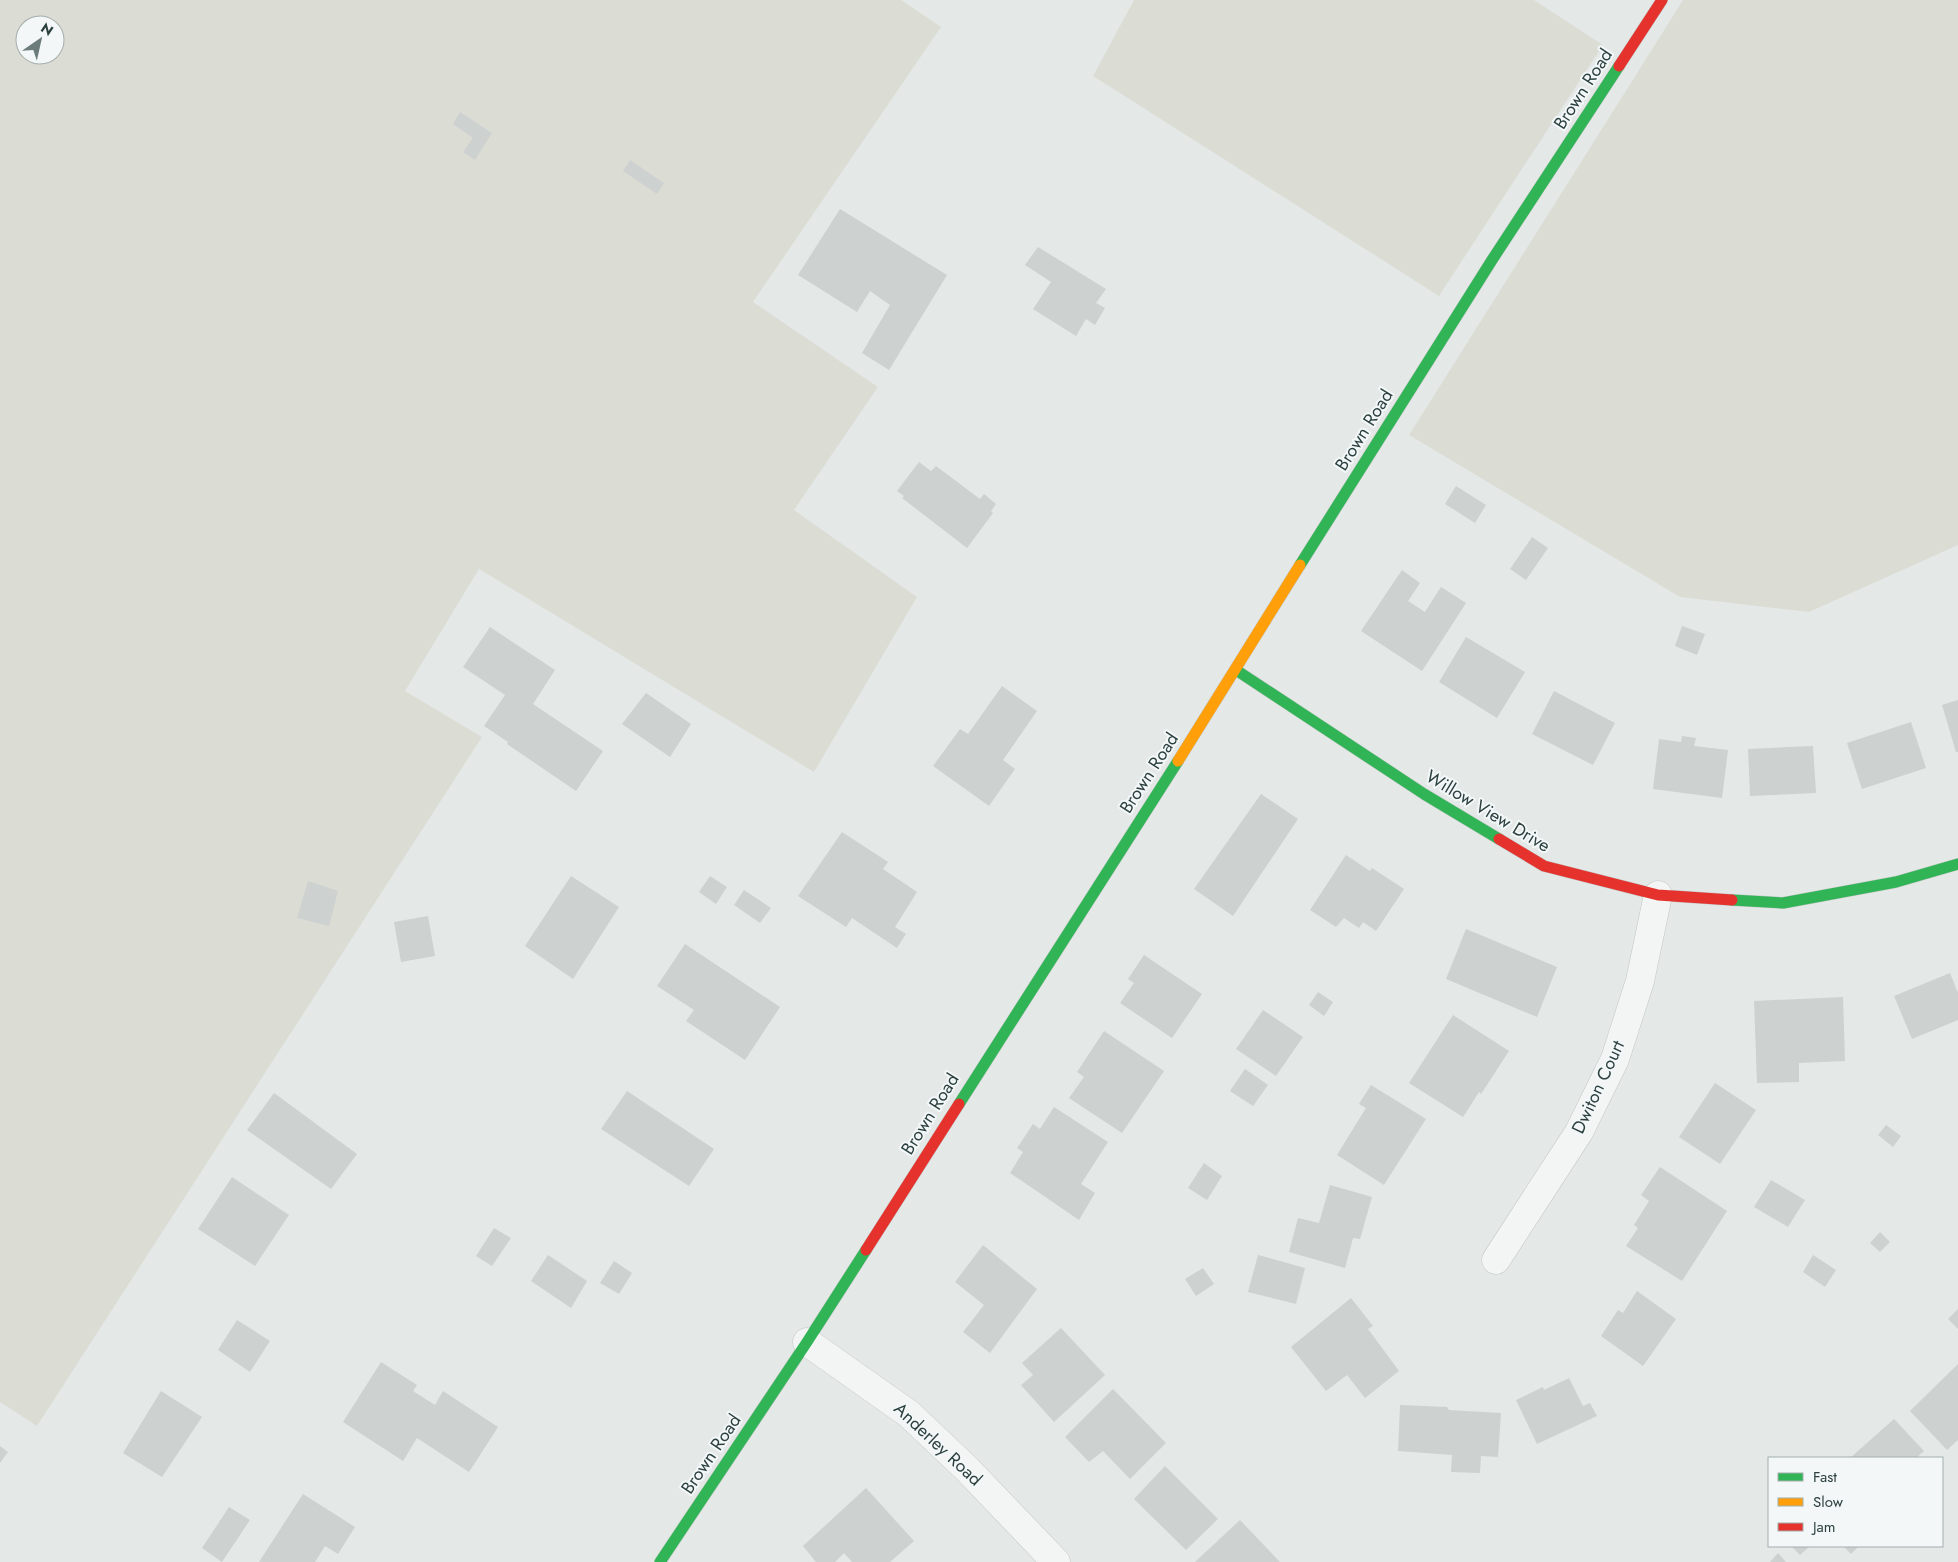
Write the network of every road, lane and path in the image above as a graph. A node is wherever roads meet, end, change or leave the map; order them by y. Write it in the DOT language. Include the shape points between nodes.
graph roads {
  1 [pos="1662,0"];
  2 [pos="1236,670"];
  3 [pos="1958,864"];
  4 [pos="1658,895"];
  5 [pos="1496,1260"];
  6 [pos="806,1342"];
  7 [pos="660,1562"];
  8 [pos="1056,1562"];
  1 -- 2 [label="street, Brown Road" via="1492,260"];
  2 -- 4 [label="street, Willow View Drive" via="1424,794 1544,866"];
  2 -- 6 [label="street, Brown Road"];
  3 -- 4 [label="street, Willow View Drive" via="1896,882 1783,903"];
  4 -- 5 [label="street, Dwiton Court" via="1640,981 1615,1059 1579,1132"];
  6 -- 7 [label="street, Brown Road"];
  6 -- 8 [label="street, Anderley Road" via="909,1414"];
}
